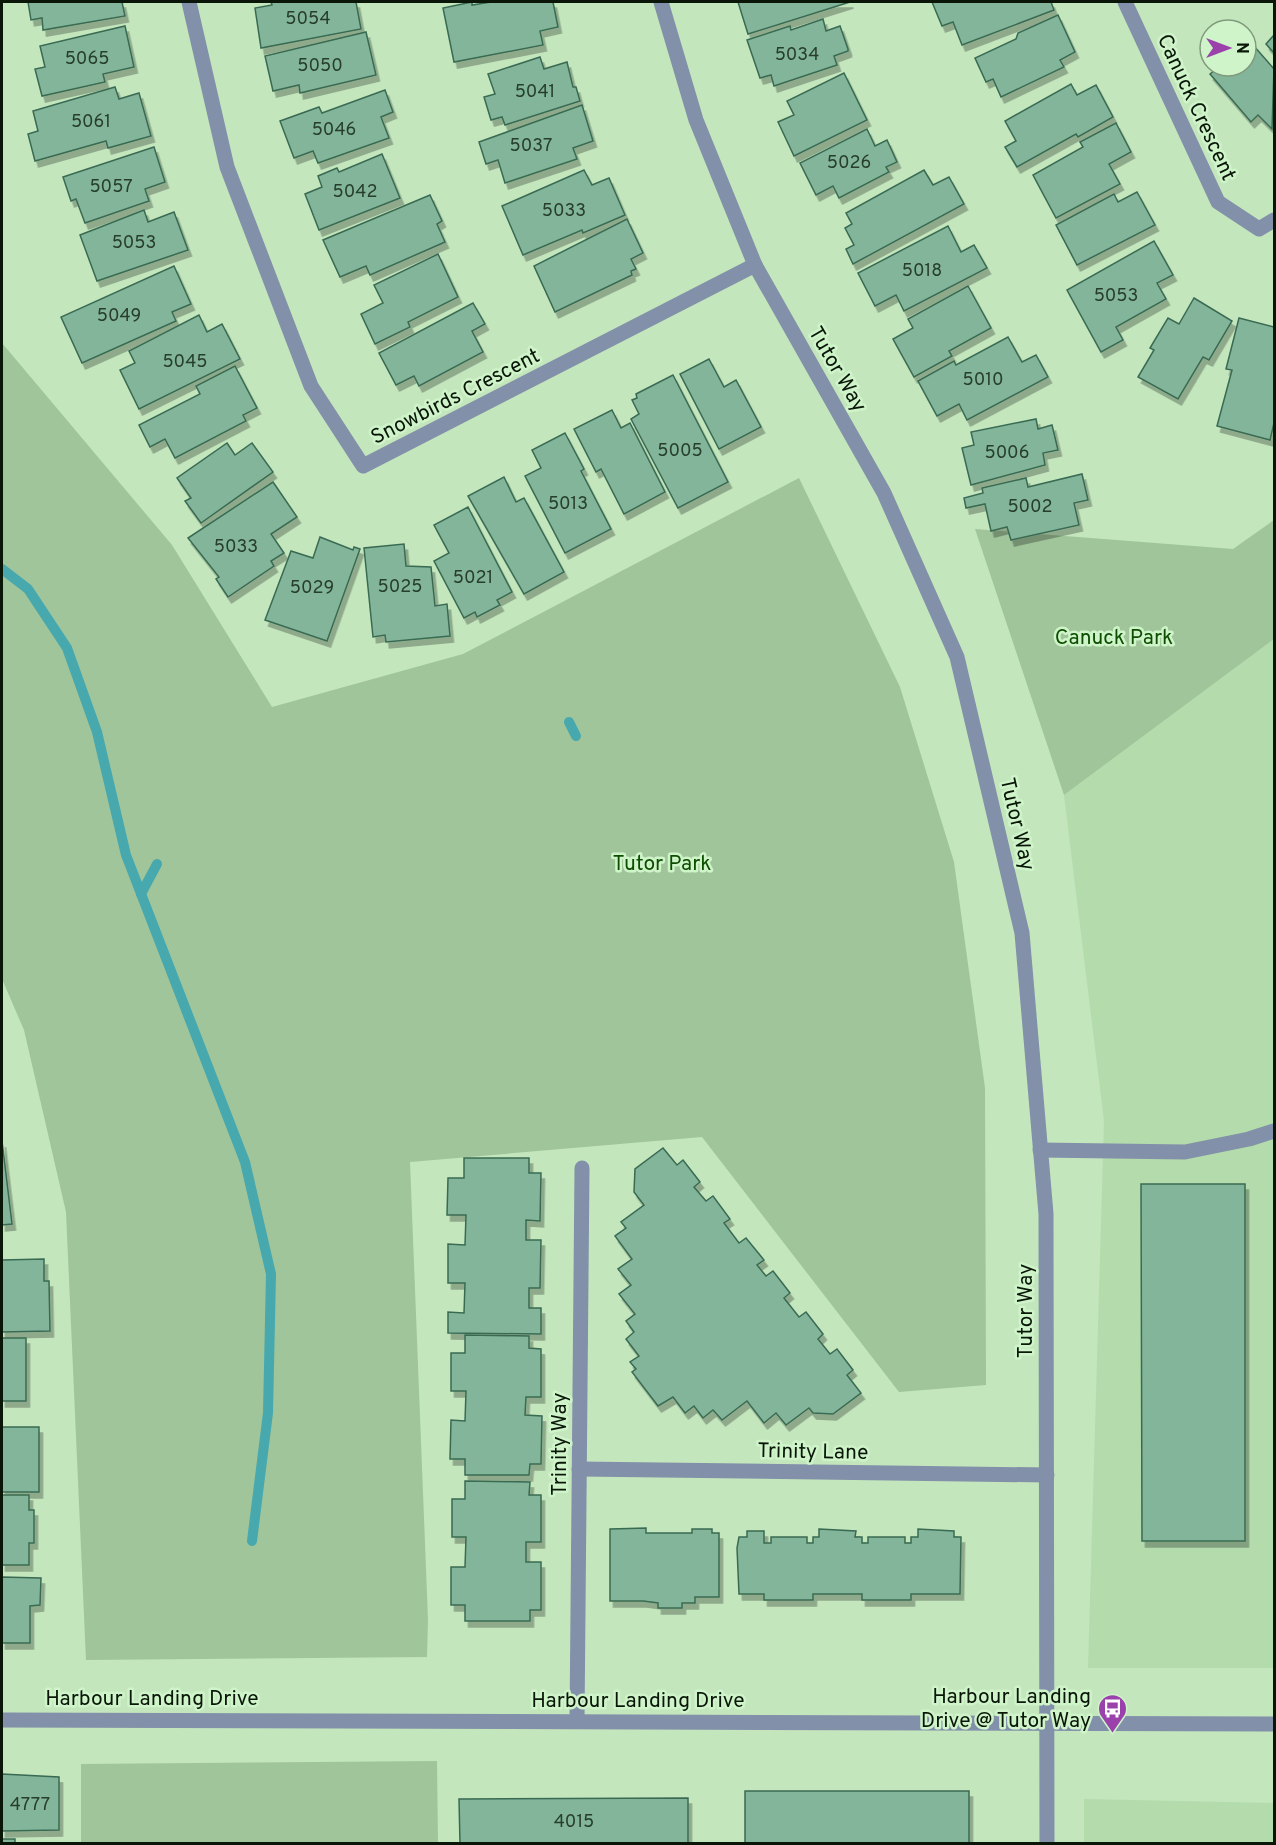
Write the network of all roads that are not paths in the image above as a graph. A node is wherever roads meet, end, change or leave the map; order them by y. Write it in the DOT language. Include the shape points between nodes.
graph roads {
  1 [pos="189,2"];
  2 [pos="661,2"];
  3 [pos="1125,2"];
  4 [pos="1275,220"];
  5 [pos="755,265"];
  6 [pos="1275,1131"];
  7 [pos="1040,1150"];
  8 [pos="582,1168"];
  9 [pos="579,1469"];
  10 [pos="1047,1475"];
  11 [pos="2,1720"];
  12 [pos="577,1720"];
  13 [pos="1048,1723"];
  14 [pos="1275,1724"];
  15 [pos="1047,1844"];
  1 -- 5 [label="street, Snowbirds Crescent" via="227,166 311,386 363,466"];
  2 -- 5 [label="street, Tutor Way" via="696,120"];
  3 -- 4 [label="street, Canuck Crescent" via="1218,202 1259,229"];
  5 -- 7 [label="street, Tutor Way" via="884,493 957,657 1022,933"];
  6 -- 7 [label="street" via="1185,1152"];
  7 -- 10 [label="street, Tutor Way" via="1046,1214"];
  8 -- 9 [label="street, Trinity Way"];
  9 -- 10 [label="street, Trinity Lane"];
  9 -- 12 [label="street, Trinity Way"];
  10 -- 13 [label="street, Tutor Way"];
  11 -- 12 [label="street, Harbour Landing Drive"];
  12 -- 13 [label="street, Harbour Landing Drive"];
  13 -- 14 [label="street, Harbour Landing Drive"];
  13 -- 15 [label="street, Tutor Way"];
}
